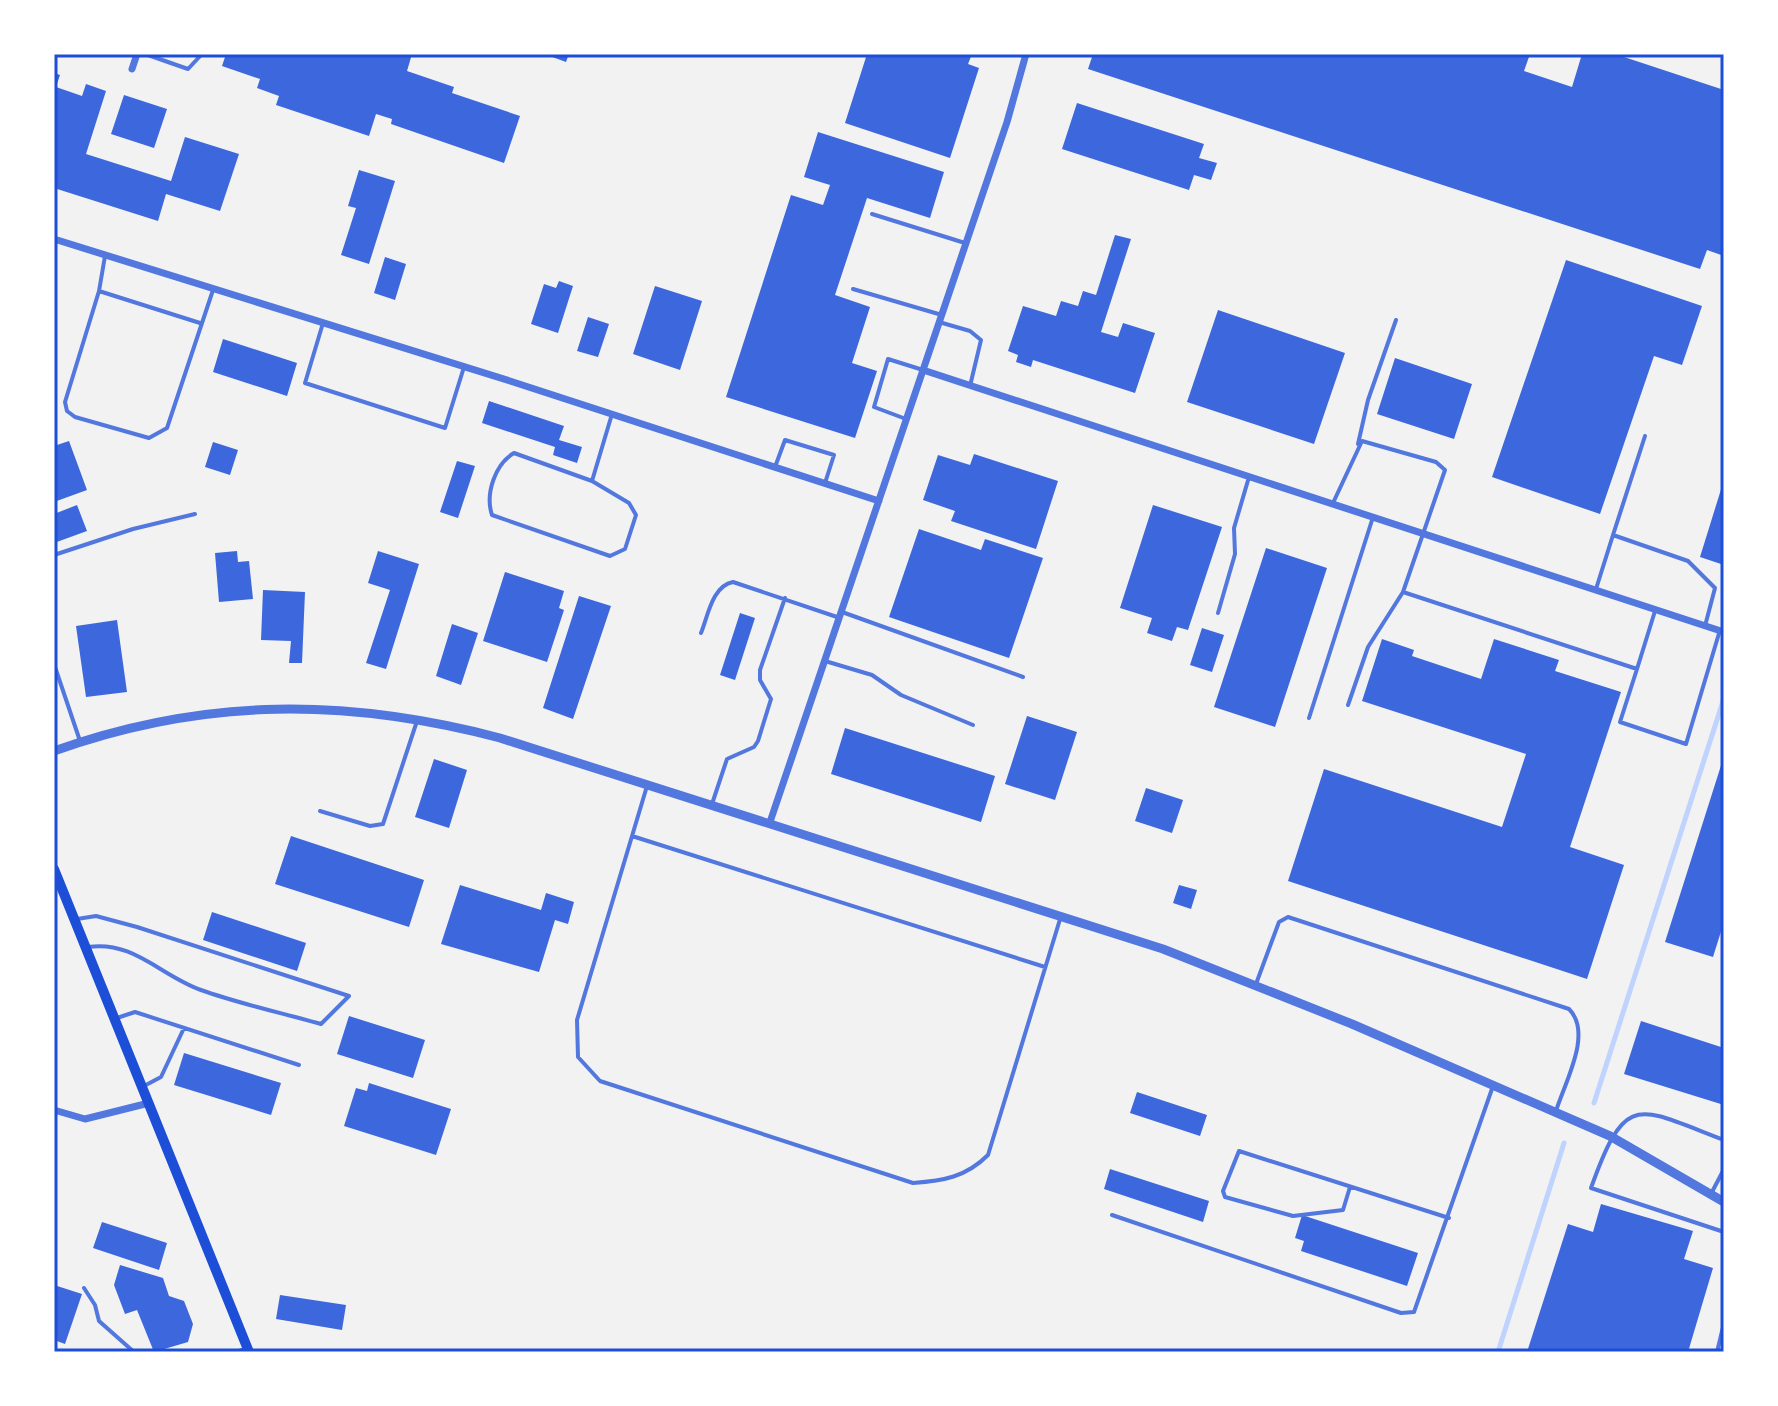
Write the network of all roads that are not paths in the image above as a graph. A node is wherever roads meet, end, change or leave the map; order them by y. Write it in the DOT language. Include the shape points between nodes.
graph roads {
  1 [pos="137,54"];
  2 [pos="145,54"];
  3 [pos="202,54"];
  4 [pos="1026,54"];
  5 [pos="132,69"];
  6 [pos="872,214"];
  7 [pos="54,239"];
  8 [pos="965,243"];
  9 [pos="106,253"];
  10 [pos="213,287"];
  11 [pos="853,289"];
  12 [pos="99,291"];
  13 [pos="941,319"];
  14 [pos="1396,320"];
  15 [pos="200,323"];
  16 [pos="323,323"];
  17 [pos="464,366"];
  18 [pos="923,370"];
  19 [pos="970,386"];
  20 [pos="612,414"];
  21 [pos="906,419"];
  22 [pos="1645,436"];
  23 [pos="1357,446"];
  24 [pos="775,467"];
  25 [pos="1249,477"];
  26 [pos="592,481"];
  27 [pos="824,484"];
  28 [pos="879,501"];
  29 [pos="1332,504"];
  30 [pos="195,514"];
  31 [pos="1373,517"];
  32 [pos="1423,533"];
  33 [pos="1613,535"];
  34 [pos="54,555"];
  35 [pos="1596,589"];
  36 [pos="1403,592"];
  37 [pos="785,598"];
  38 [pos="1656,609"];
  39 [pos="1218,613"];
  40 [pos="841,615"];
  41 [pos="1705,626"];
  42 [pos="1722,631"];
  43 [pos="701,633"];
  44 [pos="825,661"];
  45 [pos="54,664"];
  46 [pos="1637,669"];
  47 [pos="1023,677"];
  48 [pos="1348,705"];
  49 [pos="1309,718"];
  50 [pos="417,719"];
  51 [pos="973,725"];
  52 [pos="80,741"];
  53 [pos="54,751"];
  54 [pos="648,784"];
  55 [pos="712,804"];
  56 [pos="320,811"];
  57 [pos="770,822"];
  58 [pos="632,836"];
  59 [pos="54,869"];
  60 [pos="1061,916"];
  61 [pos="74,920"];
  62 [pos="86,947"];
  63 [pos="1045,967"];
  64 [pos="1256,984"];
  65 [pos="115,1019"];
  66 [pos="184,1028"];
  67 [pos="299,1065"];
  68 [pos="1493,1086"];
  69 [pos="142,1087"];
  70 [pos="149,1103"];
  71 [pos="54,1110"];
  72 [pos="1555,1113"];
  73 [pos="1610,1136"];
  74 [pos="1724,1140"];
  75 [pos="1724,1169"];
  76 [pos="1350,1187"];
  77 [pos="1711,1193"];
  78 [pos="1724,1202"];
  79 [pos="1112,1215"];
  80 [pos="1449,1218"];
  81 [pos="1724,1232"];
  82 [pos="84,1288"];
  83 [pos="1724,1323"];
  84 [pos="248,1350"];
  85 [pos="134,1352"];
  86 [pos="236,1352"];
  87 [pos="1717,1352"];
  1 -- 5 [label="street"];
  2 -- 3 [label="lane" via="188,69"];
  4 -- 8 [label="street"];
  6 -- 8 [label="lane"];
  7 -- 9 [label="street"];
  8 -- 13 [label="street"];
  9 -- 10 [label="street"];
  9 -- 12 [label="lane"];
  10 -- 15 [label="lane"];
  10 -- 16 [label="street"];
  11 -- 13 [label="lane"];
  12 -- 15 [label="lane"];
  12 -- 15 [label="lane" via="65,402 75,417 137,436 157,436 167,428"];
  13 -- 18 [label="street"];
  13 -- 19 [label="lane" via="981,340"];
  14 -- 23 [label="lane"];
  16 -- 17 [label="street"];
  16 -- 17 [label="lane" via="305,383 445,428"];
  17 -- 20 [label="street"];
  18 -- 19 [label="street"];
  18 -- 21 [label="street"];
  18 -- 21 [label="lane" via="888,359 874,407"];
  19 -- 25 [label="street"];
  20 -- 24 [label="street"];
  20 -- 26 [label="lane"];
  21 -- 28 [label="street"];
  22 -- 33 [label="lane"];
  23 -- 29 [label="lane"];
  23 -- 32 [label="lane" via="1367,441 1444,465"];
  24 -- 27 [label="street"];
  24 -- 27 [label="lane" via="785,440 834,455"];
  25 -- 29 [label="street"];
  25 -- 39 [label="lane"];
  26 -- 26 [label="lane" via="514,453 502,460 487,501 492,515 610,556 625,549 636,515 629,503"];
  27 -- 28 [label="street"];
  28 -- 40 [label="street"];
  29 -- 31 [label="street"];
  30 -- 34 [label="lane"];
  31 -- 32 [label="street"];
  31 -- 49 [label="lane"];
  32 -- 35 [label="street"];
  32 -- 36 [label="lane"];
  33 -- 35 [label="lane"];
  33 -- 41 [label="lane" via="1688,561 1715,588"];
  35 -- 38 [label="street"];
  36 -- 46 [label="lane"];
  36 -- 48 [label="lane" via="1368,647"];
  37 -- 40 [label="lane"];
  37 -- 43 [label="lane" via="727,583 717,592"];
  37 -- 55 [label="lane" via="760,670 771,699 758,741 727,759"];
  38 -- 41 [label="street"];
  38 -- 46 [label="lane"];
  40 -- 44 [label="street"];
  40 -- 47 [label="lane"];
  41 -- 42 [label="street"];
  42 -- 46 [label="lane" via="1686,744 1620,722"];
  44 -- 51 [label="lane" via="872,675 901,695"];
  44 -- 57 [label="street"];
  45 -- 52 [label="lane"];
  50 -- 52 [label="street" via="267,708 168,719"];
  50 -- 54 [label="street" via="500,738"];
  50 -- 56 [label="lane" via="383,824 370,826"];
  52 -- 53 [label="street"];
  54 -- 55 [label="street"];
  54 -- 58 [label="lane"];
  55 -- 57 [label="street"];
  57 -- 60 [label="street"];
  58 -- 63 [label="lane"];
  58 -- 63 [label="lane" via="577,1020 578,1057 600,1081 913,1183 971,1171 988,1155"];
  59 -- 61 [label="main road"];
  60 -- 63 [label="lane"];
  60 -- 64 [label="street"];
  61 -- 62 [label="main road"];
  61 -- 62 [label="lane" via="96,916 137,927 349,996 321,1024 198,989 145,958 107,944"];
  62 -- 65 [label="main road"];
  64 -- 68 [label="street"];
  64 -- 72 [label="lane" via="1279,922 1288,917 1569,1009 1581,1032"];
  65 -- 66 [label="lane" via="135,1012"];
  65 -- 69 [label="main road"];
  66 -- 67 [label="lane"];
  66 -- 69 [label="lane" via="161,1077"];
  68 -- 72 [label="street"];
  68 -- 80 [label="lane"];
  69 -- 70 [label="main road"];
  70 -- 71 [label="street" via="85,1119"];
  70 -- 84 [label="main road"];
  72 -- 73 [label="street"];
  73 -- 74 [label="lane" via="1633,1114 1645,1112"];
  73 -- 77 [label="street"];
  73 -- 81 [label="lane" via="1591,1188"];
  75 -- 77 [label="lane"];
  76 -- 76 [label="lane" via="1343,1210 1293,1216 1225,1197 1223,1191 1239,1151"];
  76 -- 80 [label="lane"];
  77 -- 78 [label="street"];
  79 -- 80 [label="lane" via="1401,1313 1414,1312 1420,1303"];
  82 -- 85 [label="lane" via="99,1321"];
  83 -- 87 [label="lane"];
  84 -- 86 [label="lane"];
}
